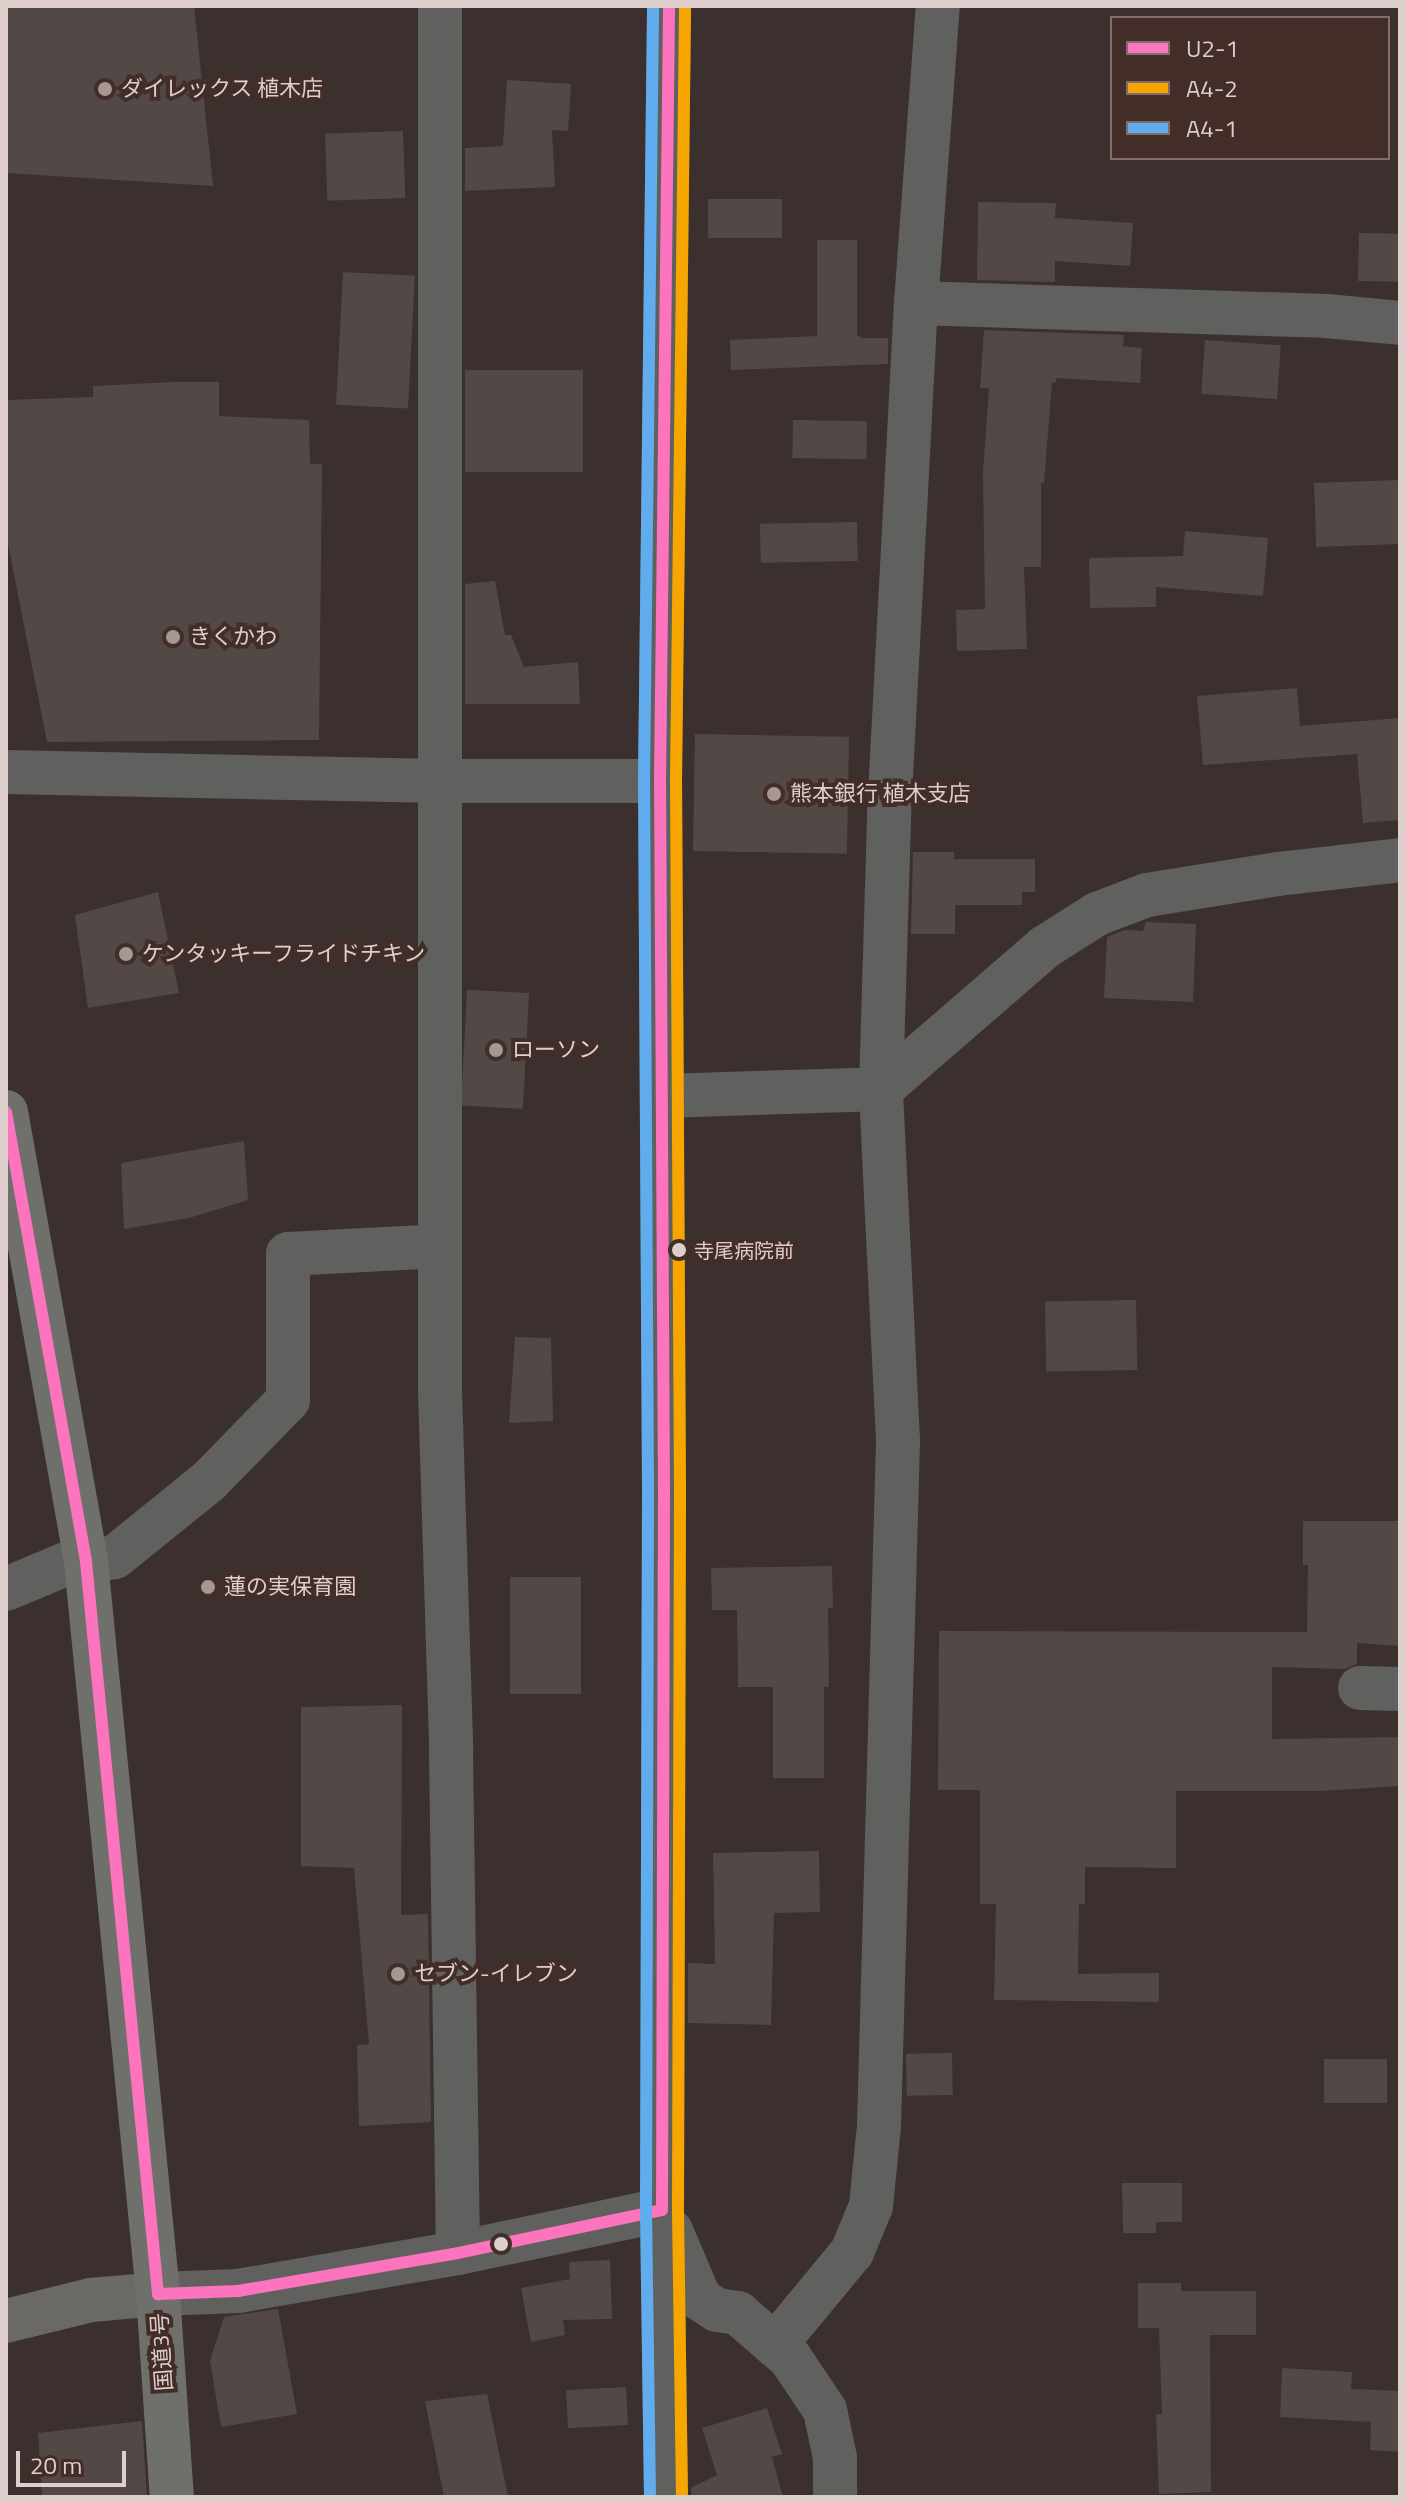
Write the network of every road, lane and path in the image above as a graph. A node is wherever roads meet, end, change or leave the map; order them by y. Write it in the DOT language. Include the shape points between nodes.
graph roads {
  1 [pos="440,6"];
  2 [pos="669,6"];
  3 [pos="938,6"];
  4 [pos="916,303"];
  5 [pos="1400,323"];
  6 [pos="6,772"];
  7 [pos="440,781"];
  8 [pos="660,781"];
  9 [pos="1400,860"];
  10 [pos="881,1089"];
  11 [pos="662,1096"];
  12 [pos="6,1112"];
  13 [pos="439,1246"];
  14 [pos="86,1562"];
  15 [pos="6,1589"];
  16 [pos="662,2210"];
  17 [pos="458,2253"];
  18 [pos="158,2294"];
  19 [pos="6,2321"];
  20 [pos="775,2345"];
  21 [pos="172,2497"];
  22 [pos="666,2497"];
  23 [pos="835,2497"];
  1 -- 7 [label="street"];
  2 -- 8 [label="street"];
  3 -- 4 [label="street"];
  4 -- 5 [label="street"];
  4 -- 10 [label="street" via="889,814"];
  6 -- 7 [label="street"];
  7 -- 8 [label="street"];
  7 -- 13 [label="street"];
  8 -- 11 [label="street"];
  9 -- 10 [label="street" via="1147,895 1097,914 1045,947"];
  10 -- 11 [label="street"];
  10 -- 20 [label="street" via="898,1440 879,2126 871,2206 852,2252"];
  11 -- 16 [label="street"];
  12 -- 14 [label="highway, 国道3号"];
  13 -- 14 [label="street" via="288,1254 288,1400 209,1481 115,1557"];
  13 -- 17 [label="street"];
  14 -- 15 [label="street" via="66,1564"];
  14 -- 18 [label="highway, 国道3号"];
  16 -- 17 [label="street"];
  16 -- 20 [label="street" via="700,2299 717,2310 738,2313"];
  16 -- 22 [label="street"];
  17 -- 18 [label="street" via="238,2291"];
  18 -- 19 [label="main road" via="91,2300"];
  18 -- 21 [label="highway, 国道3号"];
  20 -- 23 [label="street" via="825,2410 835,2458"];
}
